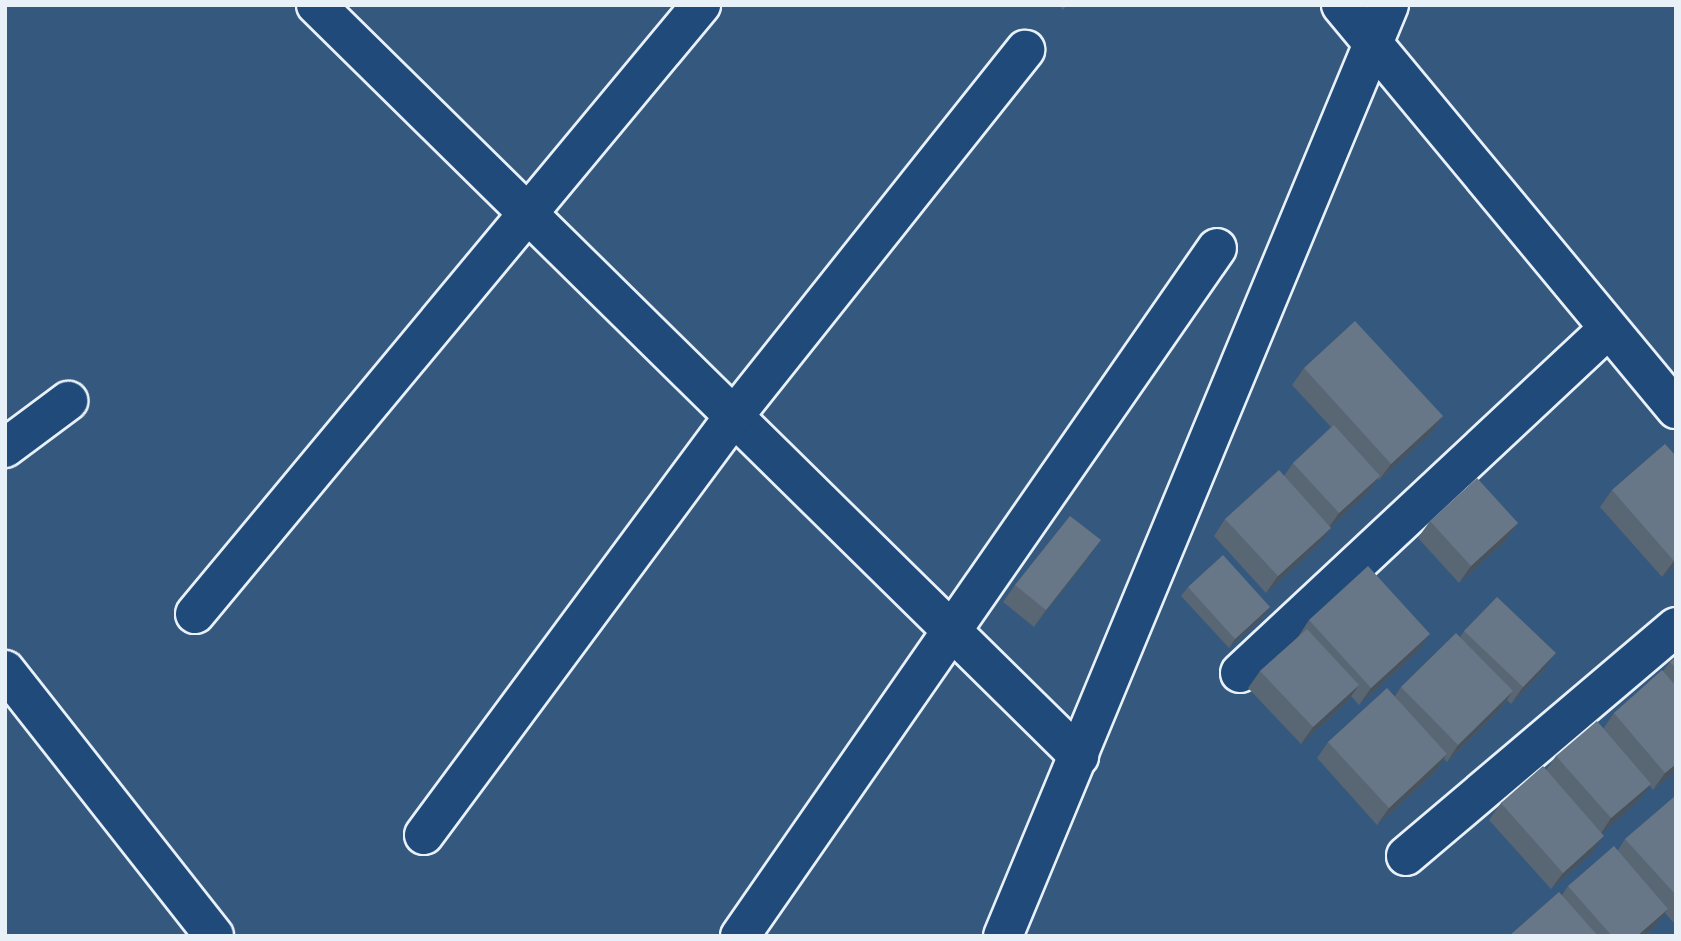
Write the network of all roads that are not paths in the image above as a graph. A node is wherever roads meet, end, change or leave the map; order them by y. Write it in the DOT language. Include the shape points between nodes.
graph roads {
  1 [pos="316,5"];
  2 [pos="701,5"];
  3 [pos="1341,5"];
  4 [pos="1389,5"];
  5 [pos="1372,39"];
  6 [pos="1026,50"];
  7 [pos="526,211"];
  8 [pos="1216,248"];
  9 [pos="1606,331"];
  10 [pos="68,401"];
  11 [pos="1676,409"];
  12 [pos="734,416"];
  13 [pos="5,448"];
  14 [pos="195,614"];
  15 [pos="1676,627"];
  16 [pos="952,631"];
  17 [pos="5,670"];
  18 [pos="1240,673"];
  19 [pos="1079,756"];
  20 [pos="424,835"];
  21 [pos="1406,856"];
  22 [pos="214,936"];
  23 [pos="740,936"];
  24 [pos="1003,936"];
  1 -- 7 [label="street"];
  2 -- 7 [label="street"];
  3 -- 5 [label="street"];
  4 -- 5 [label="street"];
  5 -- 9 [label="street"];
  5 -- 19 [label="street"];
  6 -- 12 [label="street"];
  7 -- 12 [label="street"];
  7 -- 14 [label="street"];
  8 -- 16 [label="street"];
  9 -- 11 [label="street"];
  9 -- 18 [label="street"];
  10 -- 13 [label="street"];
  12 -- 16 [label="street"];
  12 -- 20 [label="street"];
  15 -- 21 [label="street"];
  16 -- 19 [label="street"];
  16 -- 23 [label="street"];
  17 -- 22 [label="street"];
  19 -- 24 [label="street"];
}
